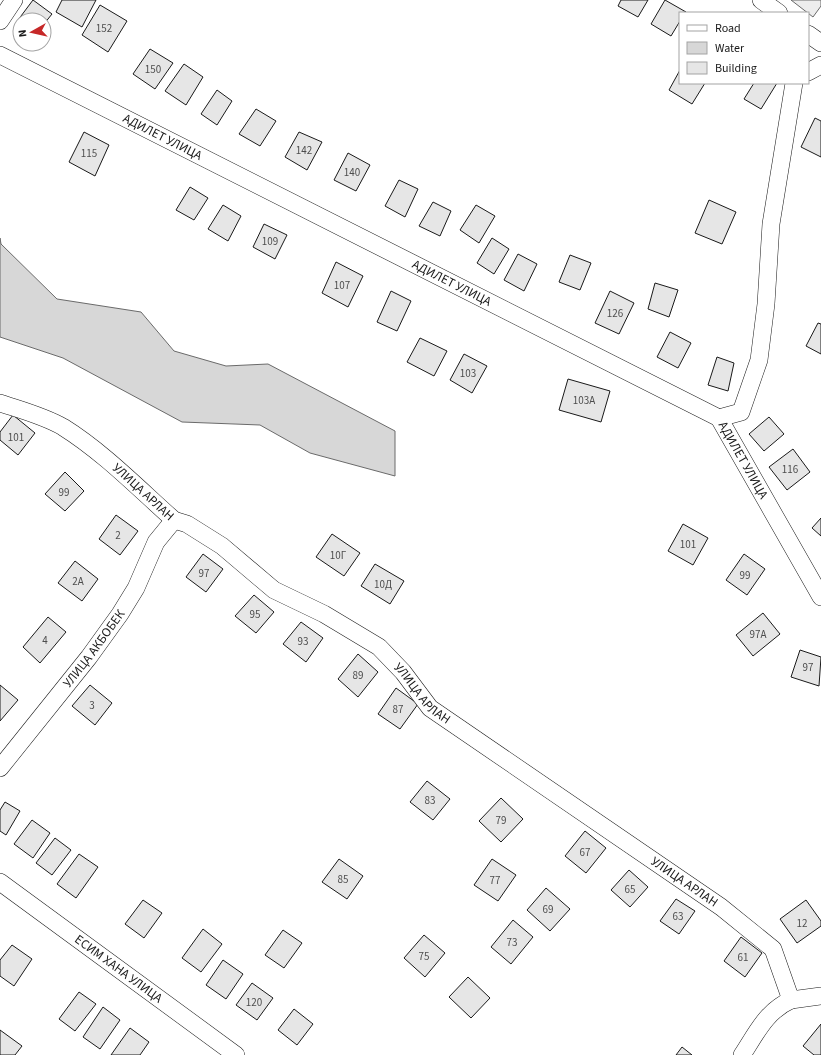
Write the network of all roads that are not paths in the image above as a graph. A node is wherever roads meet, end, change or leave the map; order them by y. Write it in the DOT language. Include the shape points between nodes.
graph roads {
  1 [pos="14,0"];
  2 [pos="761,0"];
  3 [pos="778,12"];
  4 [pos="0,21"];
  5 [pos="809,35"];
  6 [pos="821,43"];
  7 [pos="0,55"];
  8 [pos="821,64"];
  9 [pos="809,71"];
  10 [pos="794,84"];
  11 [pos="0,403"];
  12 [pos="719,418"];
  13 [pos="174,520"];
  14 [pos="821,597"];
  15 [pos="0,768"];
  16 [pos="0,882"];
  17 [pos="821,996"];
  18 [pos="791,1000"];
  19 [pos="236,1055"];
  20 [pos="742,1055"];
  1 -- 4 [label="street"];
  2 -- 3 [label="street"];
  5 -- 6 [label="street"];
  7 -- 12 [label="street, АДИЛЕТ УЛИЦА"];
  8 -- 9 [label="street"];
  10 -- 12 [label="street" via="771,224 766,304 759,360 741,412"];
  11 -- 13 [label="street, УЛИЦА АРЛАН" via="62,427 90,446"];
  12 -- 14 [label="street, АДИЛЕТ УЛИЦА"];
  13 -- 15 [label="street, УЛИЦА АКБОБЕК" via="156,542 136,588 120,614"];
  13 -- 18 [label="street, УЛИЦА АРЛАН" via="187,524 222,546 274,590 324,614 379,647 403,672 430,708 721,907 773,949"];
  16 -- 19 [label="street, ЕСИМ ХАНА УЛИЦА"];
  17 -- 18 [label="street"];
  18 -- 20 [label="street" via="780,1005 760,1025"];
}
